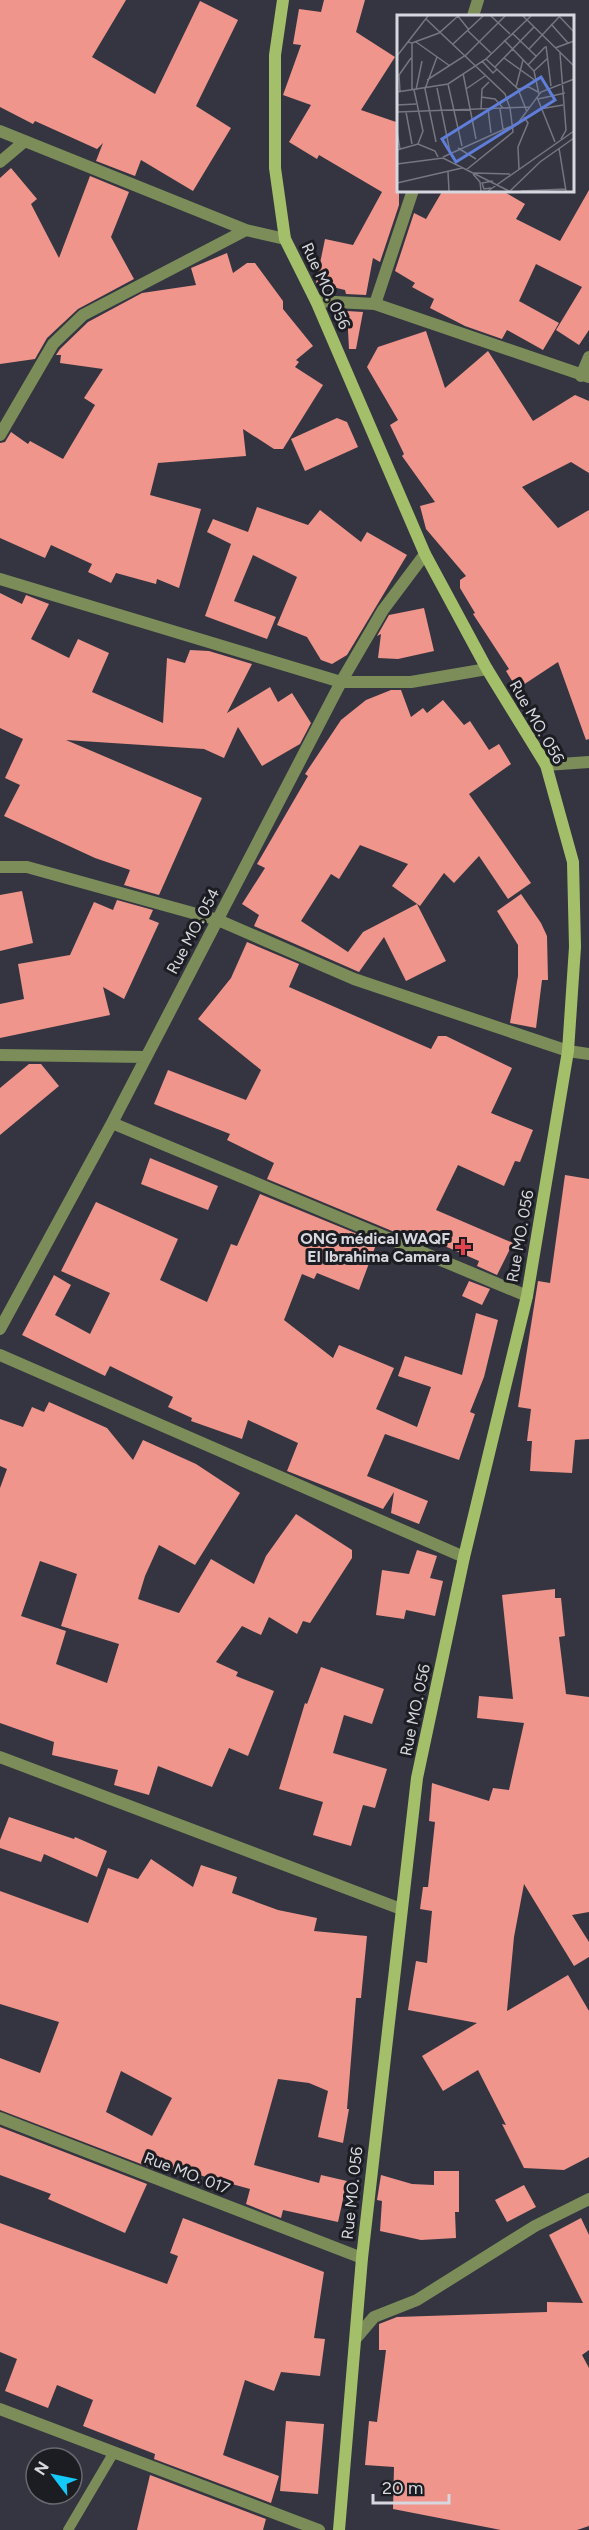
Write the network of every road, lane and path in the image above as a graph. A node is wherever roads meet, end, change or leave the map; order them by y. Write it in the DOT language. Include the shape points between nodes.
graph roads {
  1 [pos="283,0"];
  2 [pos="478,0"];
  3 [pos="473,15"];
  4 [pos="0,131"];
  5 [pos="25,141"];
  6 [pos="0,162"];
  7 [pos="412,192"];
  8 [pos="246,230"];
  9 [pos="285,239"];
  10 [pos="316,301"];
  11 [pos="375,304"];
  12 [pos="589,357"];
  13 [pos="585,377"];
  14 [pos="0,435"];
  15 [pos="425,554"];
  16 [pos="0,579"];
  17 [pos="487,669"];
  18 [pos="341,682"];
  19 [pos="589,762"];
  20 [pos="546,765"];
  21 [pos="0,867"];
  22 [pos="218,921"];
  23 [pos="568,1051"];
  24 [pos="589,1054"];
  25 [pos="0,1055"];
  26 [pos="146,1057"];
  27 [pos="112,1123"];
  28 [pos="527,1296"];
  29 [pos="0,1329"];
  30 [pos="0,1355"];
  31 [pos="464,1557"];
  32 [pos="0,1757"];
  33 [pos="401,1910"];
  34 [pos="0,2118"];
  35 [pos="589,2199"];
  36 [pos="362,2258"];
  37 [pos="357,2337"];
  38 [pos="0,2409"];
  39 [pos="114,2452"];
  40 [pos="68,2530"];
  41 [pos="319,2530"];
  42 [pos="339,2530"];
  1 -- 9 [label="street, Rue MO. 056" via="275,55 275,156"];
  2 -- 3 [label="street"];
  4 -- 5 [label="street"];
  5 -- 6 [label="street"];
  5 -- 8 [label="street"];
  7 -- 11 [label="street"];
  8 -- 9 [label="street"];
  8 -- 14 [label="street" via="83,315 53,344"];
  9 -- 10 [label="street, Rue MO. 056"];
  10 -- 11 [label="street"];
  10 -- 15 [label="street, Rue MO. 056"];
  11 -- 13 [label="street"];
  12 -- 13 [label="street"];
  15 -- 17 [label="street, Rue MO. 056"];
  15 -- 18 [label="street, Rue MO. 054" via="383,610"];
  16 -- 18 [label="street"];
  17 -- 18 [label="street" via="411,682"];
  17 -- 20 [label="street, Rue MO. 056"];
  18 -- 22 [label="street, Rue MO. 054"];
  19 -- 20 [label="street"];
  20 -- 23 [label="street, Rue MO. 056" via="573,862 575,947"];
  21 -- 22 [label="street" via="27,867"];
  22 -- 23 [label="street" via="354,979"];
  22 -- 26 [label="street, Rue MO. 054"];
  23 -- 24 [label="street"];
  23 -- 28 [label="street, Rue MO. 056"];
  25 -- 26 [label="street"];
  26 -- 27 [label="street, Rue MO. 054"];
  27 -- 28 [label="street"];
  27 -- 29 [label="street, Rue MO. 054"];
  28 -- 31 [label="street, Rue MO. 056"];
  30 -- 31 [label="street"];
  31 -- 33 [label="street, Rue MO. 056" via="417,1778"];
  32 -- 33 [label="street"];
  33 -- 36 [label="street, Rue MO. 056"];
  34 -- 36 [label="street, Rue MO. 017"];
  35 -- 37 [label="street" via="535,2226 417,2300 374,2317"];
  36 -- 37 [label="street, Rue MO. 056"];
  37 -- 42 [label="street, Rue MO. 056"];
  38 -- 39 [label="street"];
  39 -- 40 [label="lane"];
  39 -- 41 [label="street"];
}
